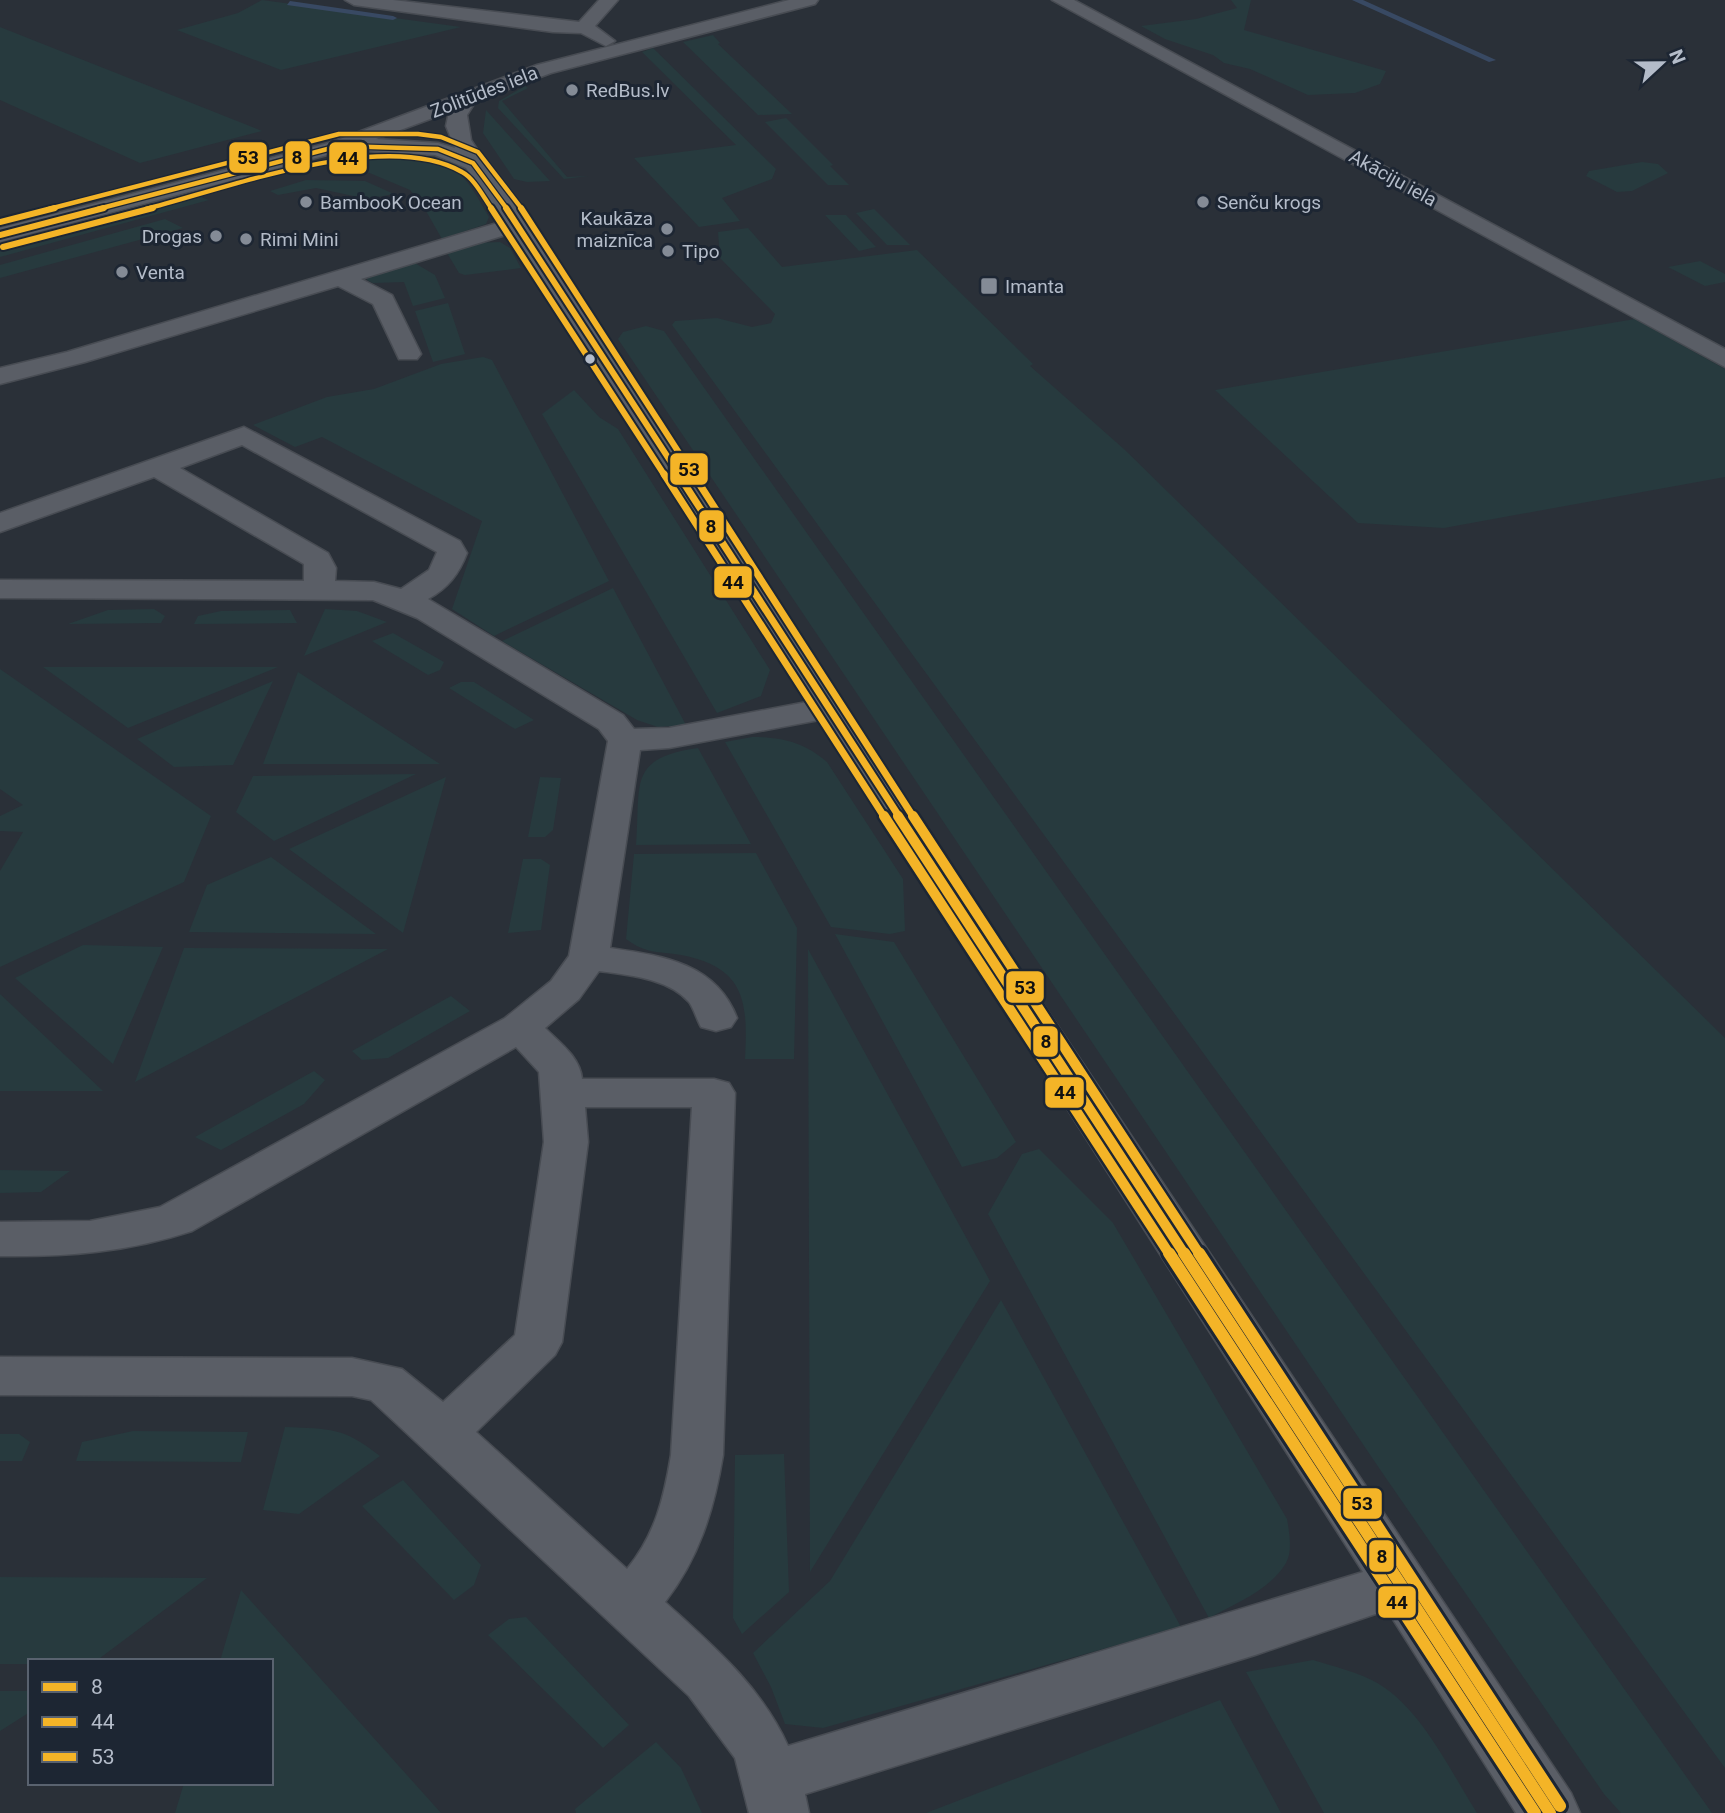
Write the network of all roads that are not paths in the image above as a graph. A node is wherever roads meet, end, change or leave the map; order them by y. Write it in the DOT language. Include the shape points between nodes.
graph roads {
  1 [pos="354,0"];
  2 [pos="610,0"];
  3 [pos="808,0"];
  4 [pos="1061,0"];
  5 [pos="585,28"];
  6 [pos="621,48"];
  7 [pos="469,97"];
  8 [pos="339,146"];
  9 [pos="473,163"];
  10 [pos="518,224"];
  11 [pos="0,235"];
  12 [pos="337,276"];
  13 [pos="408,354"];
  14 [pos="1725,359"];
  15 [pos="0,376"];
  16 [pos="156,466"];
  17 [pos="0,523"];
  18 [pos="0,589"];
  19 [pos="318,591"];
  20 [pos="404,598"];
  21 [pos="828,708"];
  22 [pos="625,740"];
  23 [pos="589,957"];
  24 [pos="716,1018"];
  25 [pos="520,1027"];
  26 [pos="561,1093"];
  27 [pos="0,1239"];
  28 [pos="0,1376"];
  29 [pos="443,1433"];
  30 [pos="1400,1583"];
  31 [pos="628,1604"];
  32 [pos="776,1795"];
  33 [pos="1550,1813"];
  1 -- 5 [label="street"];
  2 -- 5 [label="street"];
  3 -- 6 [label="street, Zolitūdes iela"];
  4 -- 14 [label="street, Akāciju iela"];
  5 -- 6 [label="street"];
  6 -- 7 [label="street, Zolitūdes iela" via="516,78"];
  7 -- 8 [label="street, Zolitūdes iela"];
  7 -- 9 [label="street" via="456,124"];
  8 -- 9 [label="street" via="415,146 438,149"];
  8 -- 11 [label="street, Zolitūdes iela"];
  9 -- 10 [label="street"];
  10 -- 12 [label="street"];
  10 -- 21 [label="street"];
  12 -- 13 [label="street" via="383,300"];
  12 -- 15 [label="street"];
  16 -- 17 [label="street"];
  16 -- 19 [label="street" via="317,559 321,568"];
  16 -- 20 [label="street" via="244,435 449,547 452,553 436,583"];
  18 -- 19 [label="street"];
  19 -- 20 [label="street" via="374,591"];
  20 -- 22 [label="street" via="611,722"];
  21 -- 22 [label="street" via="703,732"];
  21 -- 30 [label="street"];
  22 -- 23 [label="street"];
  23 -- 24 [label="street" via="628,963 685,982 704,994"];
  23 -- 25 [label="street" via="565,990"];
  25 -- 26 [label="street" via="559,1068"];
  25 -- 27 [label="street" via="176,1219 128,1235"];
  26 -- 29 [label="street" via="566,1142 538,1342"];
  26 -- 31 [label="street" via="714,1093 696,1455 689,1504 675,1546 652,1582"];
  28 -- 29 [label="street" via="352,1377 384,1383"];
  29 -- 31 [label="street"];
  30 -- 32 [label="street"];
  30 -- 33 [label="street"];
  31 -- 32 [label="street" via="709,1678 740,1714 762,1749"];
}
